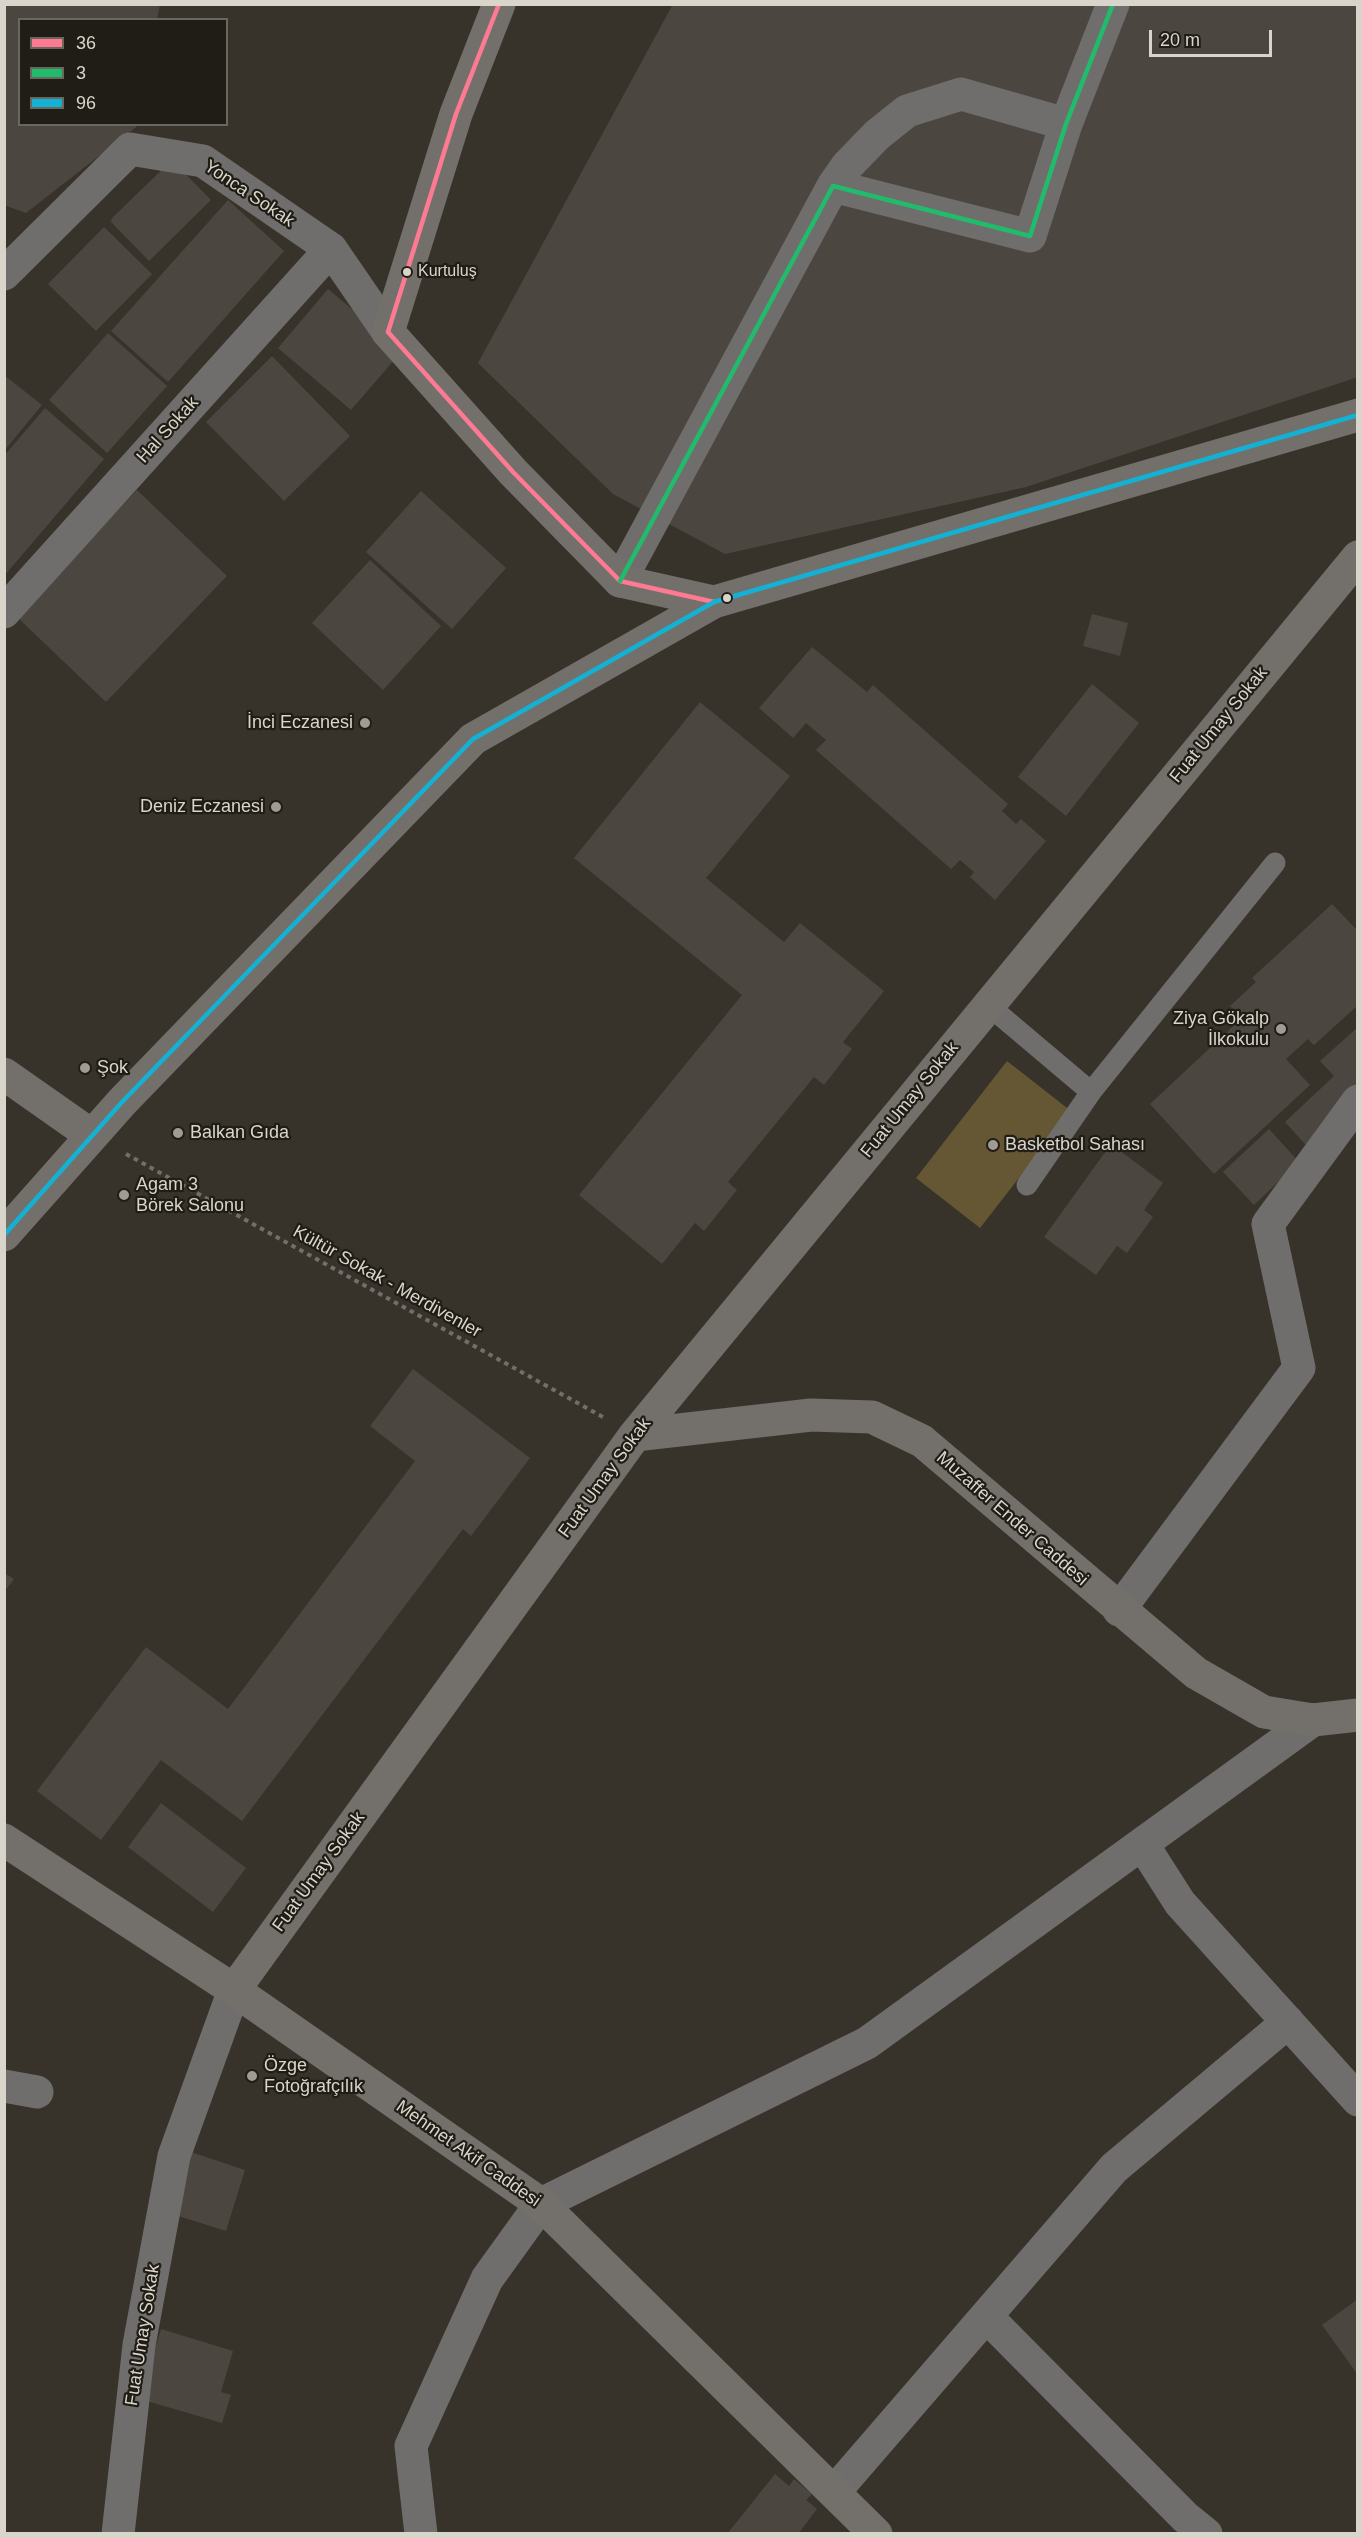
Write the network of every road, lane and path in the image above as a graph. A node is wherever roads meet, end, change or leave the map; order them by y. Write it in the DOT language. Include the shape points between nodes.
graph roads {
  1 [pos="499,4"];
  2 [pos="1113,4"];
  3 [pos="1066,123"];
  4 [pos="833,186"];
  5 [pos="331,249"];
  6 [pos="4,274"];
  7 [pos="388,332"];
  8 [pos="1358,415"];
  9 [pos="1358,557"];
  10 [pos="621,580"];
  11 [pos="714,602"];
  12 [pos="4,612"];
  13 [pos="1275,862"];
  14 [pos="988,1005"];
  15 [pos="4,1074"];
  16 [pos="1091,1092"];
  17 [pos="1358,1101"];
  18 [pos="91,1135"];
  19 [pos="125,1154"];
  20 [pos="1027,1185"];
  21 [pos="4,1235"];
  22 [pos="635,1435"];
  23 [pos="1119,1610"];
  24 [pos="1358,1715"];
  25 [pos="1313,1720"];
  26 [pos="4,1840"];
  27 [pos="1143,1845"];
  28 [pos="234,1990"];
  29 [pos="1288,2022"];
  30 [pos="4,2086"];
  31 [pos="37,2092"];
  32 [pos="1358,2100"];
  33 [pos="541,2204"];
  34 [pos="987,2317"];
  35 [pos="835,2491"];
  36 [pos="118,2534"];
  37 [pos="421,2534"];
  38 [pos="876,2534"];
  39 [pos="1206,2534"];
  1 -- 7 [label="street" via="456,114"];
  2 -- 3 [label="street"];
  3 -- 4 [label="street" via="961,94 908,111 877,135"];
  3 -- 4 [label="street" via="1030,236"];
  4 -- 10 [label="street"];
  5 -- 6 [label="street, Yonca Sokak" via="203,161 130,149"];
  5 -- 7 [label="street, Yonca Sokak"];
  5 -- 12 [label="street, Hal Sokak"];
  7 -- 10 [label="street" via="513,472"];
  8 -- 11 [label="street"];
  9 -- 14 [label="street, Fuat Umay Sokak"];
  10 -- 11 [label="street"];
  11 -- 18 [label="street" via="473,739"];
  13 -- 16 [label="lane"];
  14 -- 16 [label="lane"];
  14 -- 22 [label="street, Fuat Umay Sokak"];
  15 -- 18 [label="street"];
  16 -- 20 [label="lane"];
  17 -- 23 [label="street" via="1268,1224 1299,1368"];
  18 -- 21 [label="street"];
  19 -- 22 [label="path, Kültür Sokak - Merdivenler"];
  22 -- 23 [label="street, Muzaffer Ender Caddesi" via="811,1415 872,1418 922,1441"];
  22 -- 28 [label="street, Fuat Umay Sokak"];
  23 -- 25 [label="street, Muzaffer Ender Caddesi" via="1196,1673 1264,1712"];
  24 -- 25 [label="street, Muzaffer Ender Caddesi"];
  25 -- 27 [label="street"];
  26 -- 28 [label="street, Mehmet Akif Caddesi"];
  27 -- 29 [label="street" via="1180,1903"];
  27 -- 33 [label="street" via="867,2043"];
  28 -- 33 [label="street, Mehmet Akif Caddesi"];
  28 -- 36 [label="street, Fuat Umay Sokak" via="174,2156 139,2345"];
  29 -- 32 [label="street"];
  29 -- 34 [label="street" via="1114,2168"];
  30 -- 31 [label="street"];
  33 -- 35 [label="street, Mehmet Akif Caddesi"];
  33 -- 37 [label="street" via="487,2279 411,2446"];
  34 -- 35 [label="street"];
  34 -- 39 [label="street"];
  35 -- 38 [label="street, Mehmet Akif Caddesi"];
}
